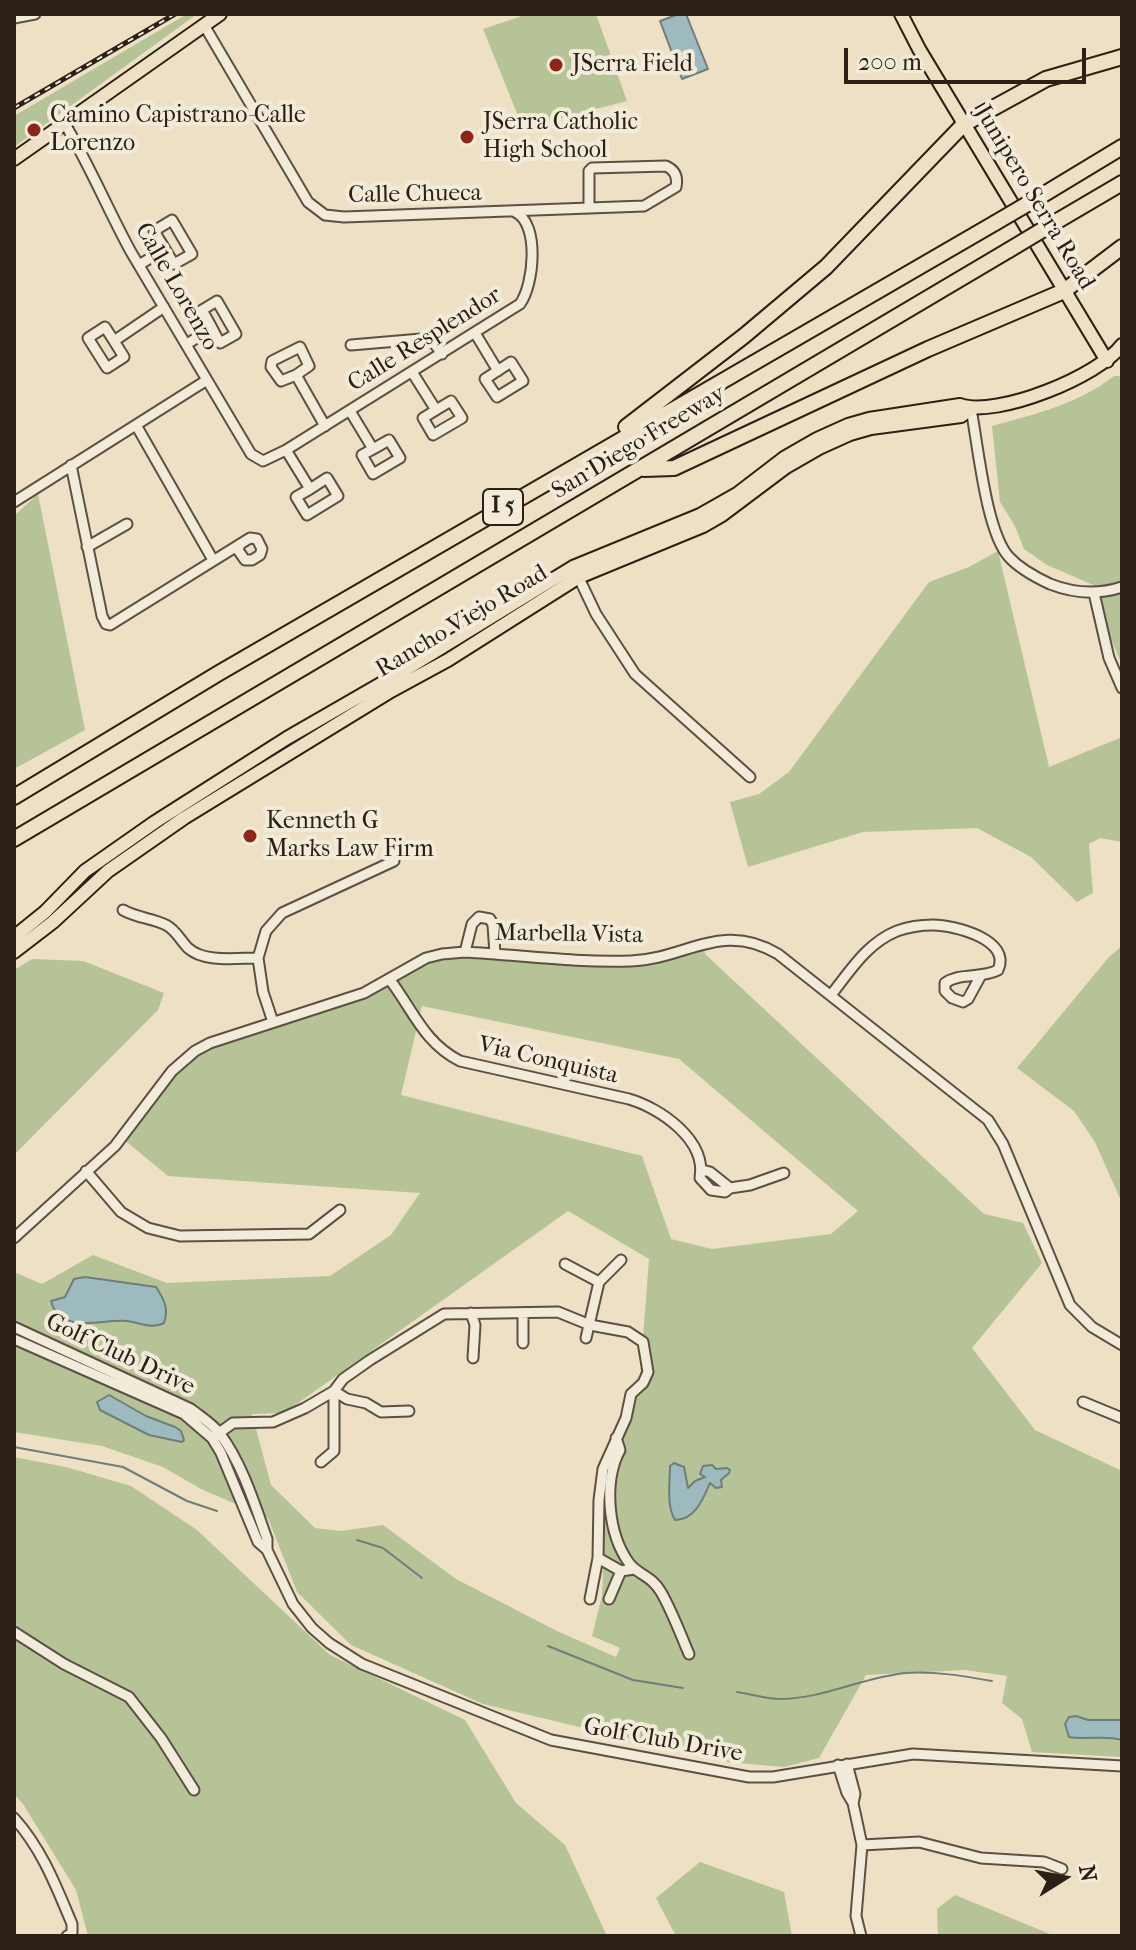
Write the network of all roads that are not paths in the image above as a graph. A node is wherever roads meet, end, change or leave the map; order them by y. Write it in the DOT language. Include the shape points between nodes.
graph roads {
  1 [pos="35,14"];
  2 [pos="220,14"];
  3 [pos="901,14"];
  4 [pos="14,18"];
  5 [pos="204,25"];
  6 [pos="1122,57"];
  7 [pos="65,124"];
  8 [pos="964,124"];
  9 [pos="1122,147"];
  10 [pos="14,159"];
  11 [pos="1122,183"];
  12 [pos="589,207"];
  13 [pos="515,212"];
  14 [pos="1122,247"];
  15 [pos="165,249"];
  16 [pos="139,265"];
  17 [pos="1064,291"];
  18 [pos="164,307"];
  19 [pos="212,328"];
  20 [pos="475,333"];
  21 [pos="114,341"];
  22 [pos="187,344"];
  23 [pos="351,345"];
  24 [pos="1122,345"];
  25 [pos="442,354"];
  26 [pos="1107,361"];
  27 [pos="498,371"];
  28 [pos="412,372"];
  29 [pos="296,375"];
  30 [pos="207,380"];
  31 [pos="971,409"];
  32 [pos="436,410"];
  33 [pos="350,411"];
  34 [pos="136,425"];
  35 [pos="325,426"];
  36 [pos="373,449"];
  37 [pos="286,450"];
  38 [pos="263,461"];
  39 [pos="583,461"];
  40 [pos="71,465"];
  41 [pos="641,469"];
  42 [pos="310,489"];
  43 [pos="14,502"];
  44 [pos="127,524"];
  45 [pos="240,544"];
  46 [pos="87,547"];
  47 [pos="213,560"];
  48 [pos="576,572"];
  49 [pos="1122,587"];
  50 [pos="1094,593"];
  51 [pos="1122,688"];
  52 [pos="750,777"];
  53 [pos="14,797"];
  54 [pos="14,839"];
  55 [pos="394,861"];
  56 [pos="123,910"];
  57 [pos="14,937"];
  58 [pos="14,952"];
  59 [pos="465,952"];
  60 [pos="495,954"];
  61 [pos="258,958"];
  62 [pos="980,977"];
  63 [pos="390,980"];
  64 [pos="831,995"];
  65 [pos="273,1022"];
  66 [pos="86,1171"];
  67 [pos="784,1173"];
  68 [pos="340,1210"];
  69 [pos="14,1238"];
  70 [pos="621,1260"];
  71 [pos="565,1264"];
  72 [pos="599,1282"];
  73 [pos="471,1313"];
  74 [pos="523,1313"];
  75 [pos="590,1325"];
  76 [pos="14,1327"];
  77 [pos="586,1338"];
  78 [pos="14,1339"];
  79 [pos="523,1343"];
  80 [pos="1122,1345"];
  81 [pos="473,1358"];
  82 [pos="334,1391"];
  83 [pos="1083,1402"];
  84 [pos="409,1411"];
  85 [pos="1122,1418"];
  86 [pos="215,1435"];
  87 [pos="616,1438"];
  88 [pos="321,1462"];
  89 [pos="598,1558"];
  90 [pos="634,1569"];
  91 [pos="621,1571"];
  92 [pos="590,1599"];
  93 [pos="609,1599"];
  94 [pos="14,1632"];
  95 [pos="689,1654"];
  96 [pos="842,1765"];
  97 [pos="1122,1766"];
  98 [pos="194,1790"];
  99 [pos="14,1818"];
  100 [pos="862,1845"];
  101 [pos="1062,1869"];
  102 [pos="67,1936"];
  103 [pos="861,1936"];
  1 -- 4 [label="street"];
  2 -- 5 [label="main road"];
  3 -- 8 [label="main road, Junipero Serra Road"];
  5 -- 7 [label="main road"];
  5 -- 13 [label="street, Calle Chueca" via="318,212 344,217"];
  6 -- 8 [label="highway" via="1046,79"];
  7 -- 10 [label="main road"];
  7 -- 16 [label="street, Calle Lorenzo"];
  8 -- 17 [label="main road, Junipero Serra Road"];
  8 -- 39 [label="highway" via="826,267"];
  9 -- 39 [label="highway, San Diego Freeway / I 5, bridge"];
  11 -- 41 [label="highway, San Diego Freeway / I 5, bridge"];
  12 -- 12 [label="street, Calle Chueca" via="592,168 666,166 676,175 676,187 644,206"];
  12 -- 13 [label="street, Calle Chueca"];
  13 -- 20 [label="street, Calle Resplendor" via="530,230 528,290 515,309"];
  14 -- 17 [label="highway"];
  15 -- 15 [label="street" via="174,264 192,254 172,220 154,231"];
  15 -- 16 [label="street"];
  16 -- 18 [label="street, Calle Lorenzo"];
  17 -- 26 [label="main road, Junipero Serra Road"];
  17 -- 41 [label="highway" via="674,468"];
  18 -- 21 [label="street"];
  18 -- 22 [label="street, Calle Lorenzo"];
  19 -- 19 [label="street" via="220,343 236,334 217,301 202,310"];
  19 -- 22 [label="street"];
  20 -- 25 [label="street, Calle Resplendor"];
  20 -- 27 [label="street"];
  22 -- 30 [label="street, Calle Lorenzo"];
  23 -- 25 [label="street" via="421,339 434,343"];
  24 -- 26 [label="main road, Rancho Viejo Road"];
  25 -- 28 [label="street, Calle Resplendor"];
  26 -- 31 [label="main road, Rancho Viejo Road" via="1040,392 997,407"];
  27 -- 27 [label="street" via="485,379 497,397 523,381 511,362"];
  28 -- 32 [label="street"];
  28 -- 33 [label="street, Calle Resplendor"];
  29 -- 29 [label="street" via="310,362 302,348 272,361 281,381"];
  29 -- 35 [label="street"];
  30 -- 34 [label="street"];
  30 -- 38 [label="street, Calle Lorenzo" via="251,454"];
  31 -- 48 [label="main road, Rancho Viejo Road" via="961,416 871,428 840,439 786,467 682,536"];
  31 -- 50 [label="street" via="998,539 1007,555 1032,576 1063,589"];
  32 -- 32 [label="street" via="423,418 433,435 462,418 451,401"];
  33 -- 35 [label="street, Calle Resplendor"];
  33 -- 36 [label="street"];
  34 -- 40 [label="street"];
  34 -- 47 [label="street"];
  35 -- 37 [label="street, Calle Resplendor"];
  37 -- 38 [label="street, Calle Resplendor"];
  37 -- 42 [label="street"];
  39 -- 53 [label="highway, San Diego Freeway / I 5"];
  40 -- 43 [label="street"];
  40 -- 46 [label="street"];
  41 -- 54 [label="highway, San Diego Freeway / I 5"];
  42 -- 42 [label="street" via="327,478 338,496 307,515 296,497"];
  44 -- 46 [label="street"];
  45 -- 47 [label="street"];
  46 -- 47 [label="street" via="110,625"];
  48 -- 52 [label="street" via="635,674"];
  48 -- 57 [label="main road, Rancho Viejo Road" via="287,738 135,835 85,871"];
  48 -- 58 [label="main road, Rancho Viejo Road" via="448,660 184,818 108,871"];
  49 -- 50 [label="street"];
  50 -- 51 [label="street"];
  55 -- 61 [label="street" via="282,913 266,931"];
  56 -- 61 [label="street" via="165,925 195,953"];
  59 -- 60 [label="street, Marbella Vista"];
  59 -- 60 [label="street" via="479,917 493,925"];
  59 -- 63 [label="street, Marbella Vista" via="426,958"];
  60 -- 64 [label="street, Marbella Vista" via="630,961 711,941 738,940 771,950"];
  61 -- 65 [label="street"];
  62 -- 64 [label="street" via="998,970 1002,962 995,947 961,929 917,926 875,944"];
  63 -- 65 [label="street, Marbella Vista"];
  63 -- 67 [label="street, Via Conquista" via="426,1036 450,1056 647,1105 681,1128 702,1170 730,1188"];
  64 -- 80 [label="street, Marbella Vista" via="988,1120 1070,1305 1092,1327"];
  65 -- 66 [label="street, Marbella Vista" via="187,1056 122,1138"];
  66 -- 68 [label="street" via="121,1212 148,1228 180,1236 309,1234"];
  66 -- 69 [label="street, Marbella Vista"];
  70 -- 72 [label="street"];
  71 -- 72 [label="street"];
  72 -- 75 [label="street"];
  73 -- 74 [label="street"];
  73 -- 81 [label="street"];
  73 -- 82 [label="street" via="430,1320 343,1379"];
  74 -- 75 [label="street" via="558,1312"];
  74 -- 79 [label="street"];
  75 -- 77 [label="street"];
  75 -- 87 [label="street" via="628,1332 643,1342 648,1372 631,1394"];
  76 -- 86 [label="street, Golf Club Drive" via="191,1409"];
  78 -- 86 [label="street, Golf Club Drive" via="184,1414"];
  82 -- 84 [label="street" via="381,1412"];
  82 -- 86 [label="street" via="280,1420 237,1422"];
  82 -- 88 [label="street" via="334,1451"];
  83 -- 85 [label="street"];
  86 -- 96 [label="street, Golf Club Drive" via="258,1542 293,1604 329,1643 362,1664 551,1740 749,1777"];
  87 -- 89 [label="street" via="603,1469"];
  87 -- 90 [label="street" via="620,1450 609,1495 617,1534"];
  89 -- 91 [label="street"];
  89 -- 92 [label="street"];
  90 -- 91 [label="street"];
  90 -- 95 [label="street" via="651,1578 662,1593"];
  91 -- 93 [label="street"];
  94 -- 98 [label="street" via="129,1697"];
  96 -- 97 [label="street, Golf Club Drive" via="913,1754"];
  96 -- 100 [label="street" via="855,1794"];
  99 -- 102 [label="street" via="48,1869 72,1924"];
  100 -- 101 [label="street" via="919,1842 981,1858 1044,1862"];
  100 -- 103 [label="street" via="856,1916"];
}
